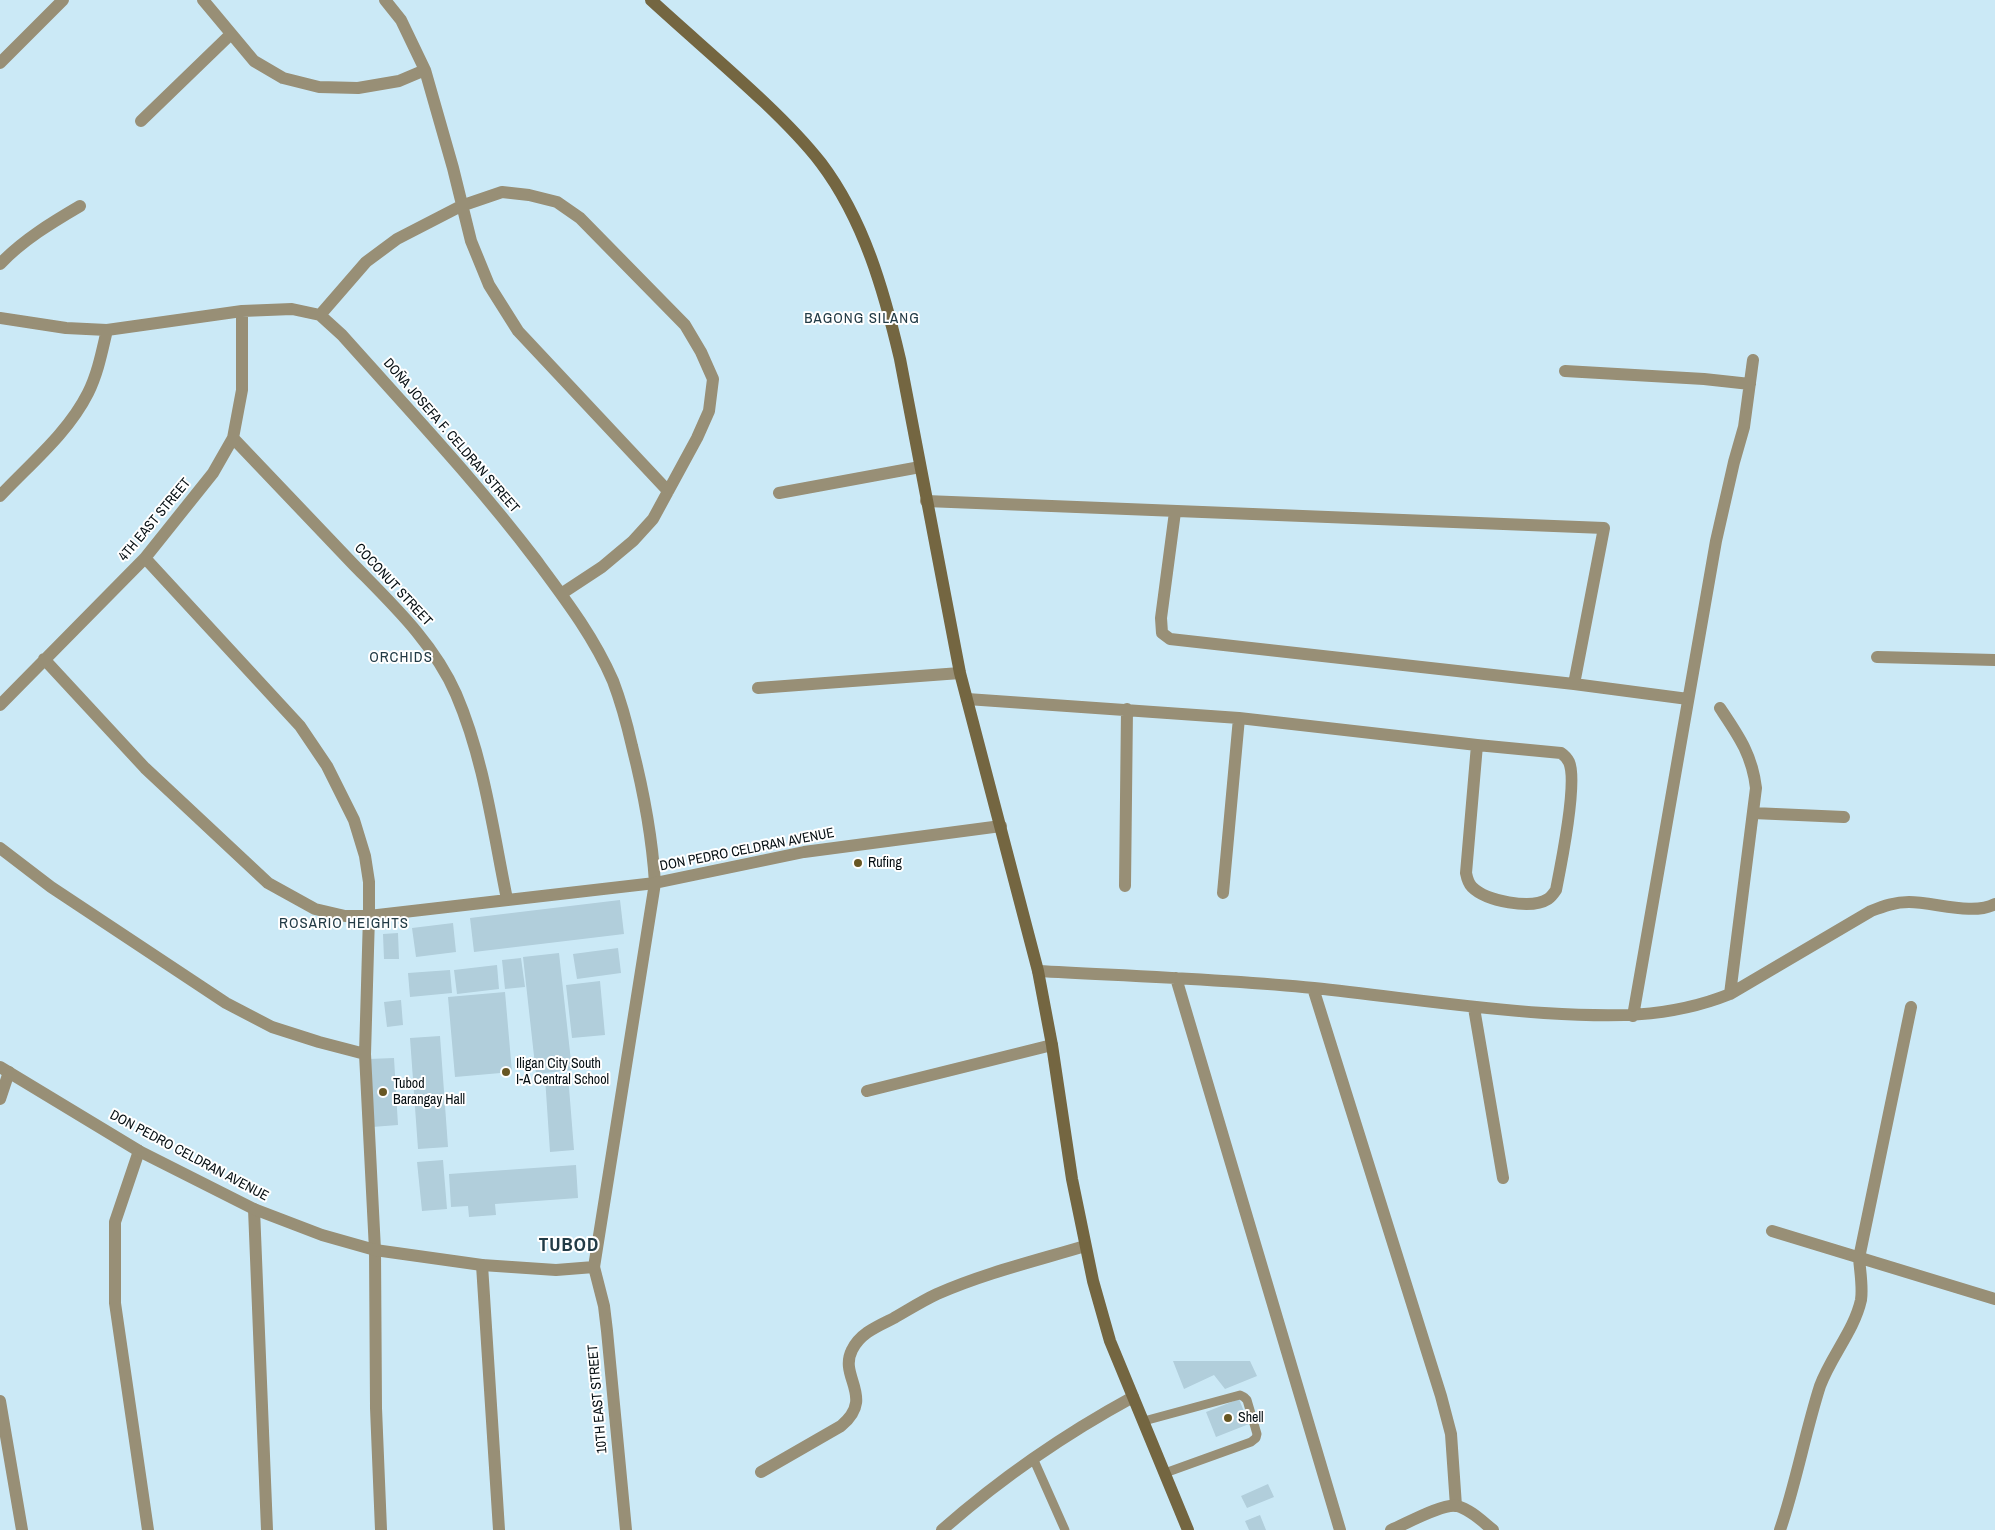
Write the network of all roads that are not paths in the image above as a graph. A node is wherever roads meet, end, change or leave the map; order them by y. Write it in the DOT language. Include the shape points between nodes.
graph roads {
  1 [pos="63,0"];
  2 [pos="203,0"];
  3 [pos="385,0"];
  4 [pos="651,0"];
  5 [pos="231,34"];
  6 [pos="0,63"];
  7 [pos="425,70"];
  8 [pos="141,121"];
  9 [pos="80,206"];
  10 [pos="461,206"];
  11 [pos="0,264"];
  12 [pos="242,312"];
  13 [pos="320,315"];
  14 [pos="0,318"];
  15 [pos="107,330"];
  16 [pos="1753,360"];
  17 [pos="1565,371"];
  18 [pos="1750,384"];
  19 [pos="233,438"];
  20 [pos="920,467"];
  21 [pos="668,490"];
  22 [pos="779,493"];
  23 [pos="0,496"];
  24 [pos="926,501"];
  25 [pos="1175,512"];
  26 [pos="146,558"];
  27 [pos="561,594"];
  28 [pos="1877,657"];
  29 [pos="44,659"];
  30 [pos="1995,660"];
  31 [pos="960,673"];
  32 [pos="1574,684"];
  33 [pos="758,688"];
  34 [pos="967,699"];
  35 [pos="1688,699"];
  36 [pos="0,705"];
  37 [pos="1720,708"];
  38 [pos="1127,709"];
  39 [pos="1239,718"];
  40 [pos="1477,745"];
  41 [pos="1753,813"];
  42 [pos="1844,817"];
  43 [pos="1001,826"];
  44 [pos="0,848"];
  45 [pos="655,883"];
  46 [pos="1125,886"];
  47 [pos="1223,893"];
  48 [pos="508,900"];
  49 [pos="1995,904"];
  50 [pos="369,916"];
  51 [pos="1038,971"];
  52 [pos="1176,978"];
  53 [pos="1314,988"];
  54 [pos="1730,994"];
  55 [pos="1911,1007"];
  56 [pos="1474,1008"];
  57 [pos="1633,1016"];
  58 [pos="1052,1045"];
  59 [pos="365,1054"];
  60 [pos="4,1070"];
  61 [pos="867,1091"];
  62 [pos="0,1099"];
  63 [pos="139,1151"];
  64 [pos="1503,1178"];
  65 [pos="254,1209"];
  66 [pos="1772,1231"];
  67 [pos="1085,1246"];
  68 [pos="375,1250"];
  69 [pos="1859,1258"];
  70 [pos="482,1265"];
  71 [pos="594,1267"];
  72 [pos="1995,1299"];
  73 [pos="1133,1397"];
  74 [pos="0,1401"];
  75 [pos="1144,1421"];
  76 [pos="1033,1458"];
  77 [pos="761,1472"];
  78 [pos="1165,1473"];
  79 [pos="1456,1506"];
  80 [pos="22,1530"];
  81 [pos="148,1530"];
  82 [pos="267,1530"];
  83 [pos="381,1530"];
  84 [pos="499,1530"];
  85 [pos="626,1530"];
  86 [pos="942,1530"];
  87 [pos="1065,1530"];
  88 [pos="1188,1530"];
  89 [pos="1340,1530"];
  90 [pos="1391,1530"];
  91 [pos="1494,1530"];
  92 [pos="1780,1530"];
  1 -- 6 [label="street"];
  2 -- 5 [label="street"];
  3 -- 7 [label="street" via="402,20"];
  4 -- 20 [label="main road" via="792,129 844,197 874,263 890,316"];
  5 -- 7 [label="street" via="254,61 283,78 319,87 358,88 391,83"];
  5 -- 8 [label="street"];
  7 -- 10 [label="street"];
  9 -- 11 [label="street" via="40,230"];
  10 -- 13 [label="street" via="397,239 366,262"];
  10 -- 21 [label="street" via="489,285 518,331"];
  10 -- 21 [label="street" via="502,192 557,202 580,218 685,325 712,379 709,411"];
  12 -- 13 [label="street" via="292,309"];
  12 -- 15 [label="street"];
  12 -- 19 [label="street, 4TH EAST STREET" via="242,390"];
  13 -- 27 [label="street, DOÑA JOSEFA F. CELDRAN STREET" via="342,335 502,516"];
  14 -- 15 [label="street" via="66,328"];
  15 -- 23 [label="street" via="100,364 74,416"];
  16 -- 18 [label="street"];
  17 -- 18 [label="street"];
  18 -- 35 [label="street" via="1744,427 1716,541"];
  19 -- 26 [label="street, 4TH EAST STREET" via="213,473"];
  19 -- 48 [label="street, COCONUT STREET" via="410,623 437,659 456,692 469,727"];
  20 -- 22 [label="street"];
  20 -- 24 [label="main road"];
  21 -- 27 [label="street" via="653,519 633,541"];
  24 -- 25 [label="street"];
  24 -- 31 [label="main road"];
  25 -- 32 [label="street" via="1161,618 1165,637"];
  25 -- 32 [label="street" via="1604,528"];
  26 -- 29 [label="street, 4TH EAST STREET"];
  26 -- 50 [label="street" via="300,726 327,766 354,820 365,856"];
  27 -- 45 [label="street, DOÑA JOSEFA F. CELDRAN STREET" via="593,639 616,691 645,795"];
  28 -- 30 [label="street"];
  29 -- 36 [label="street, 4TH EAST STREET"];
  29 -- 50 [label="street" via="145,768 268,883 315,909 345,916"];
  31 -- 33 [label="street"];
  31 -- 34 [label="main road"];
  32 -- 35 [label="street"];
  34 -- 38 [label="street"];
  34 -- 43 [label="main road"];
  35 -- 57 [label="street"];
  37 -- 41 [label="street" via="1744,744 1752,763 1756,788"];
  38 -- 39 [label="street"];
  38 -- 46 [label="street"];
  39 -- 40 [label="street"];
  39 -- 47 [label="street"];
  40 -- 40 [label="street" via="1561,753 1568,761 1570,799 1562,860 1556,890 1548,899 1532,904 1510,902 1483,896 1470,886 1466,873"];
  41 -- 42 [label="street"];
  41 -- 54 [label="street"];
  43 -- 45 [label="street, DON PEDRO CELDRAN AVENUE" via="804,852"];
  43 -- 51 [label="main road"];
  44 -- 59 [label="street" via="51,887 226,1003 272,1026"];
  45 -- 48 [label="street"];
  45 -- 71 [label="street, DON PEDRO CELDRAN AVENUE"];
  48 -- 50 [label="street"];
  49 -- 54 [label="street" via="1980,909 1891,903 1871,911"];
  50 -- 59 [label="street"];
  51 -- 52 [label="street"];
  51 -- 58 [label="main road"];
  52 -- 53 [label="street"];
  52 -- 89 [label="street"];
  53 -- 56 [label="street"];
  53 -- 79 [label="street" via="1441,1396 1451,1434"];
  54 -- 57 [label="street" via="1687,1009"];
  55 -- 69 [label="street"];
  56 -- 57 [label="street"];
  56 -- 64 [label="street"];
  58 -- 61 [label="street"];
  58 -- 67 [label="main road"];
  59 -- 68 [label="street"];
  60 -- 62 [label="street"];
  60 -- 63 [label="street, DON PEDRO CELDRAN AVENUE"];
  63 -- 65 [label="street, DON PEDRO CELDRAN AVENUE"];
  63 -- 81 [label="street" via="115,1222 115,1303"];
  65 -- 68 [label="street, DON PEDRO CELDRAN AVENUE"];
  65 -- 82 [label="street"];
  66 -- 69 [label="street"];
  67 -- 73 [label="main road" via="1110,1341"];
  67 -- 77 [label="street" via="988,1274 944,1291 866,1333 851,1352 857,1400 850,1418"];
  68 -- 70 [label="street, DON PEDRO CELDRAN AVENUE"];
  68 -- 83 [label="street"];
  69 -- 72 [label="street"];
  69 -- 92 [label="street" via="1861,1299 1820,1386"];
  70 -- 71 [label="street, DON PEDRO CELDRAN AVENUE" via="556,1270"];
  70 -- 84 [label="street"];
  71 -- 85 [label="street, 10TH EAST STREET" via="604,1306"];
  73 -- 75 [label="main road"];
  73 -- 76 [label="street" via="1090,1420"];
  74 -- 80 [label="street"];
  75 -- 78 [label="main road"];
  75 -- 78 [label="lane" via="1240,1395 1246,1400 1256,1438"];
  76 -- 86 [label="street"];
  76 -- 87 [label="lane"];
  78 -- 88 [label="main road"];
  79 -- 90 [label="street" via="1445,1507"];
  79 -- 91 [label="street"];
}
